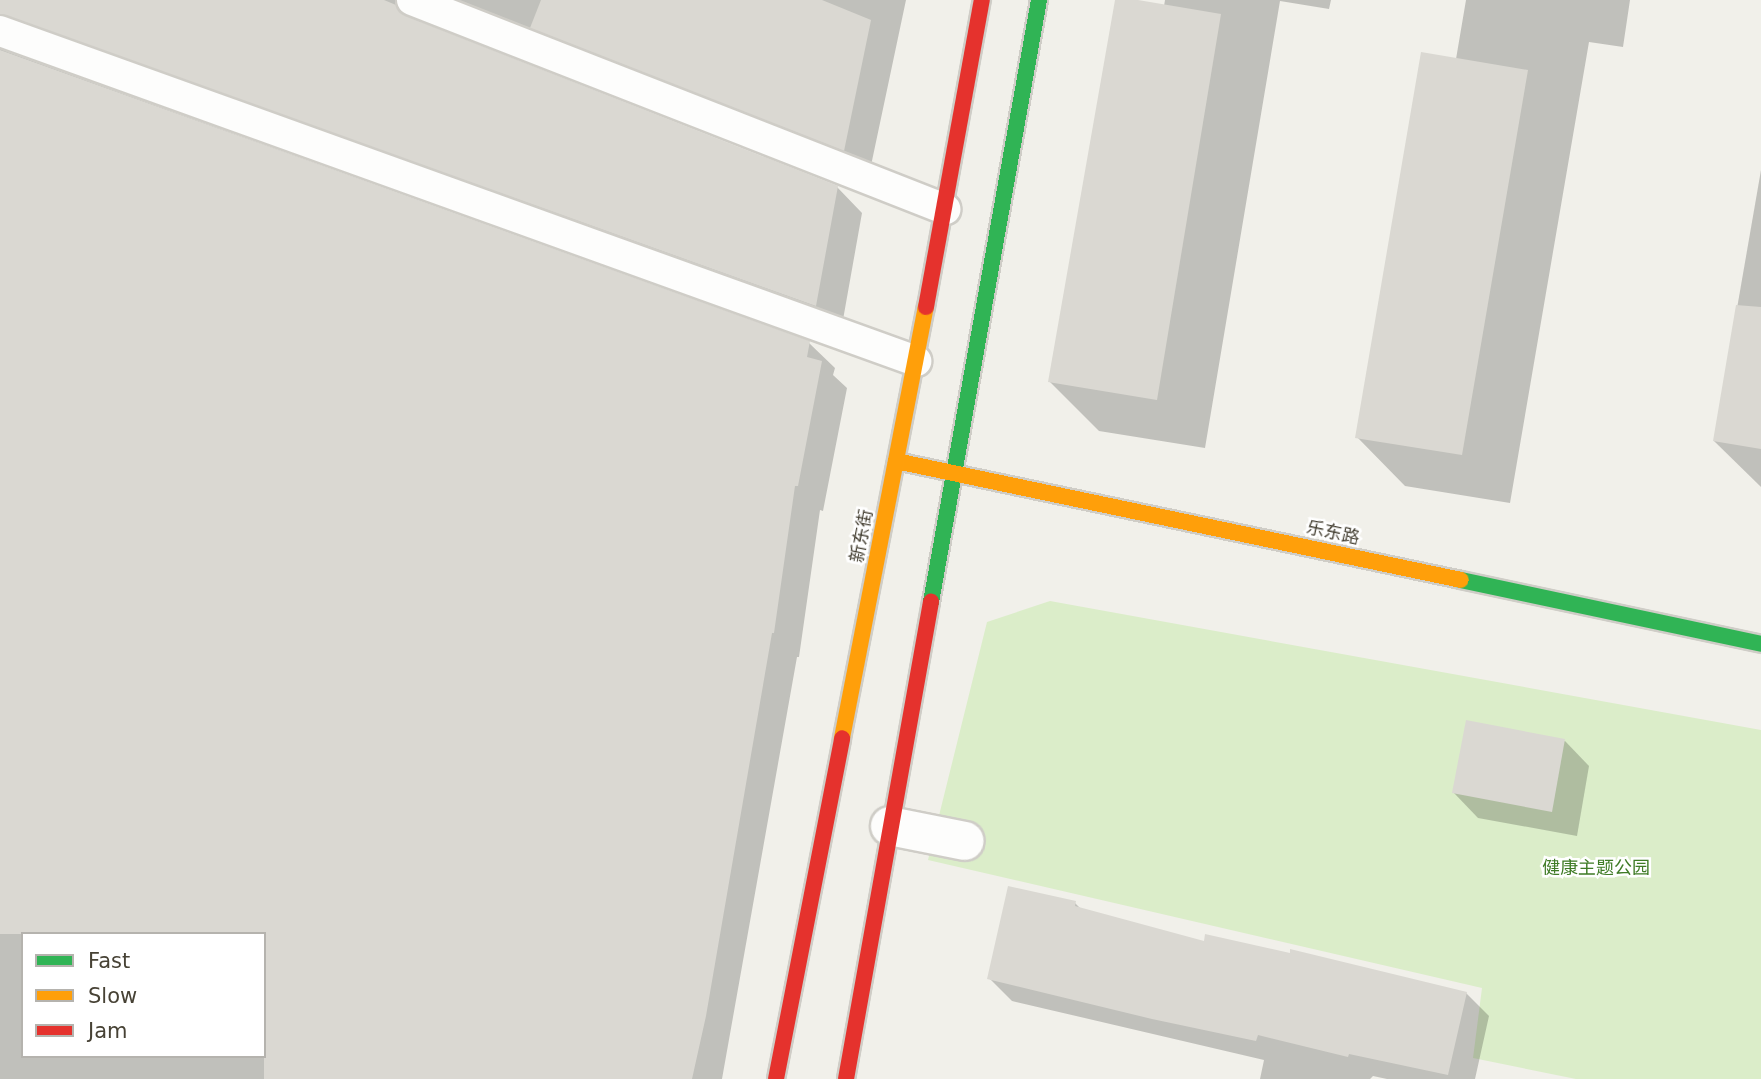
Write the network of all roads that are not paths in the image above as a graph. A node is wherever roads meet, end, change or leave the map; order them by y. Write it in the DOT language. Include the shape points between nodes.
graph roads {
  1 [pos="412,0"];
  2 [pos="982,0"];
  3 [pos="1039,0"];
  4 [pos="0,31"];
  5 [pos="945,209"];
  6 [pos="916,361"];
  7 [pos="896,461"];
  8 [pos="953,472"];
  9 [pos="1761,644"];
  10 [pos="890,826"];
  11 [pos="965,841"];
  12 [pos="776,1079"];
  13 [pos="846,1079"];
  1 -- 5 [label="lane"];
  2 -- 5 [label="main road, 新东街"];
  3 -- 8 [label="main road"];
  4 -- 6 [label="lane"];
  5 -- 6 [label="main road, 新东街"];
  6 -- 7 [label="main road, 新东街"];
  7 -- 8 [label="main road, 乐东路"];
  7 -- 12 [label="main road, 新东街"];
  8 -- 9 [label="main road, 乐东路"];
  8 -- 10 [label="main road"];
  10 -- 11 [label="street"];
  10 -- 13 [label="main road"];
}
